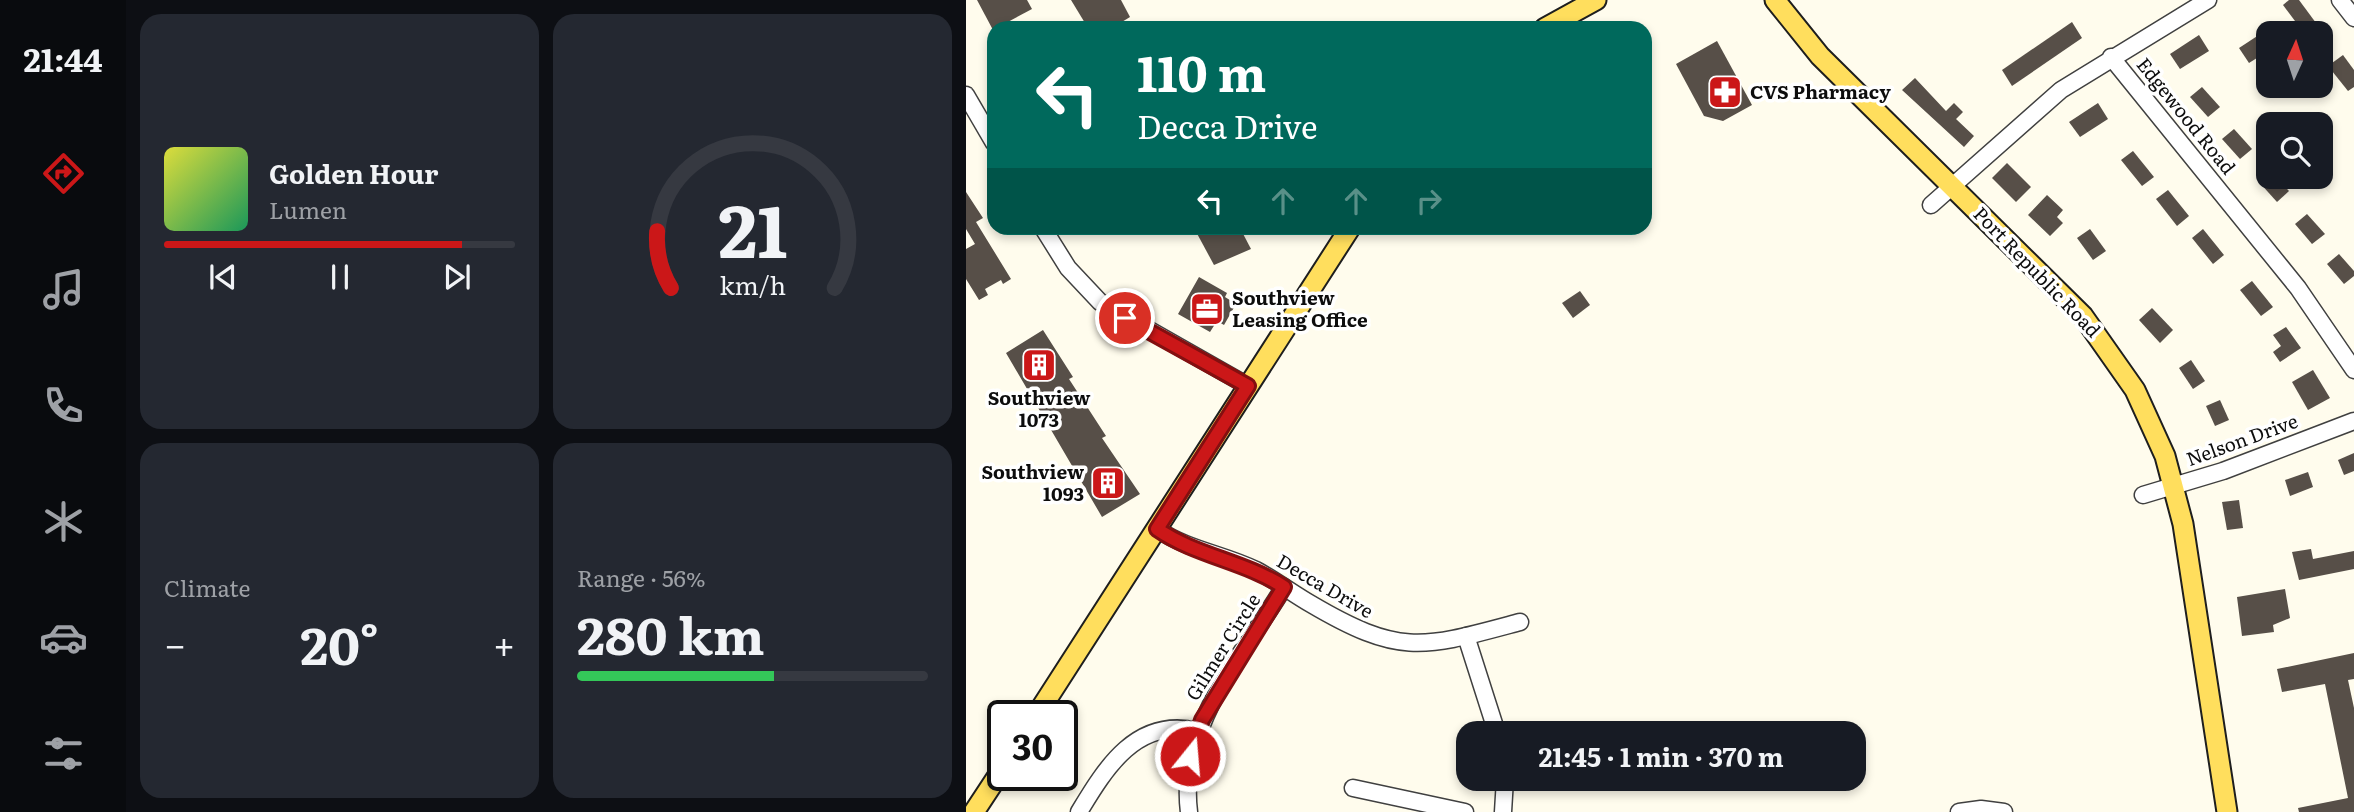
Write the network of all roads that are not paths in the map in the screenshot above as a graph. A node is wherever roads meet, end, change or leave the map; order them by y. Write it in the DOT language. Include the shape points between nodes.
graph roads {
  1 [pos="1596,0"];
  2 [pos="1775,0"];
  3 [pos="2207,0"];
  4 [pos="2340,0"];
  5 [pos="2354,18"];
  6 [pos="1558,21"];
  7 [pos="2111,57"];
  8 [pos="966,95"];
  9 [pos="987,131"];
  10 [pos="1950,185"];
  11 [pos="1931,205"];
  12 [pos="1047,235"];
  13 [pos="1345,235"];
  14 [pos="2354,370"];
  15 [pos="1248,386"];
  16 [pos="2354,421"];
  17 [pos="2174,487"];
  18 [pos="2143,495"];
  19 [pos="1157,529"];
  20 [pos="1284,587"];
  21 [pos="1520,622"];
  22 [pos="1466,636"];
  23 [pos="1046,700"];
  24 [pos="1493,721"];
  25 [pos="1197,731"];
  26 [pos="1353,788"];
  27 [pos="988,791"];
  28 [pos="1504,791"];
  29 [pos="974,812"];
  30 [pos="1079,812"];
  31 [pos="1189,812"];
  32 [pos="1465,812"];
  33 [pos="1503,812"];
  34 [pos="1959,812"];
  35 [pos="2004,812"];
  36 [pos="2227,812"];
  1 -- 6 [label="main road"];
  2 -- 10 [label="main road, Port Republic Road" via="1820,56"];
  3 -- 7 [label="street"];
  4 -- 5 [label="street"];
  7 -- 10 [label="street" via="2061,90"];
  7 -- 14 [label="street, Edgewood Road" via="2298,288"];
  8 -- 9 [label="street"];
  10 -- 11 [label="street"];
  10 -- 17 [label="main road, Port Republic Road" via="2066,298 2105,343 2145,410"];
  12 -- 15 [label="street" via="1068,268 1100,302"];
  13 -- 15 [label="main road"];
  15 -- 19 [label="main road"];
  16 -- 17 [label="street, Nelson Drive"];
  17 -- 18 [label="street, Nelson Drive"];
  17 -- 36 [label="main road, Port Republic Road"];
  19 -- 20 [label="street, Decca Drive"];
  19 -- 23 [label="main road"];
  20 -- 22 [label="street, Decca Drive" via="1352,628 1378,638 1426,644"];
  20 -- 25 [label="street, Gilmer Circle"];
  21 -- 22 [label="street, Decca Drive"];
  22 -- 24 [label="street"];
  25 -- 30 [label="street" via="1164,730 1133,742 1114,760"];
  25 -- 31 [label="street, Gilmer Circle" via="1188,775"];
  26 -- 32 [label="street"];
  27 -- 29 [label="main road"];
  28 -- 33 [label="street"];
  34 -- 35 [label="street"];
}
